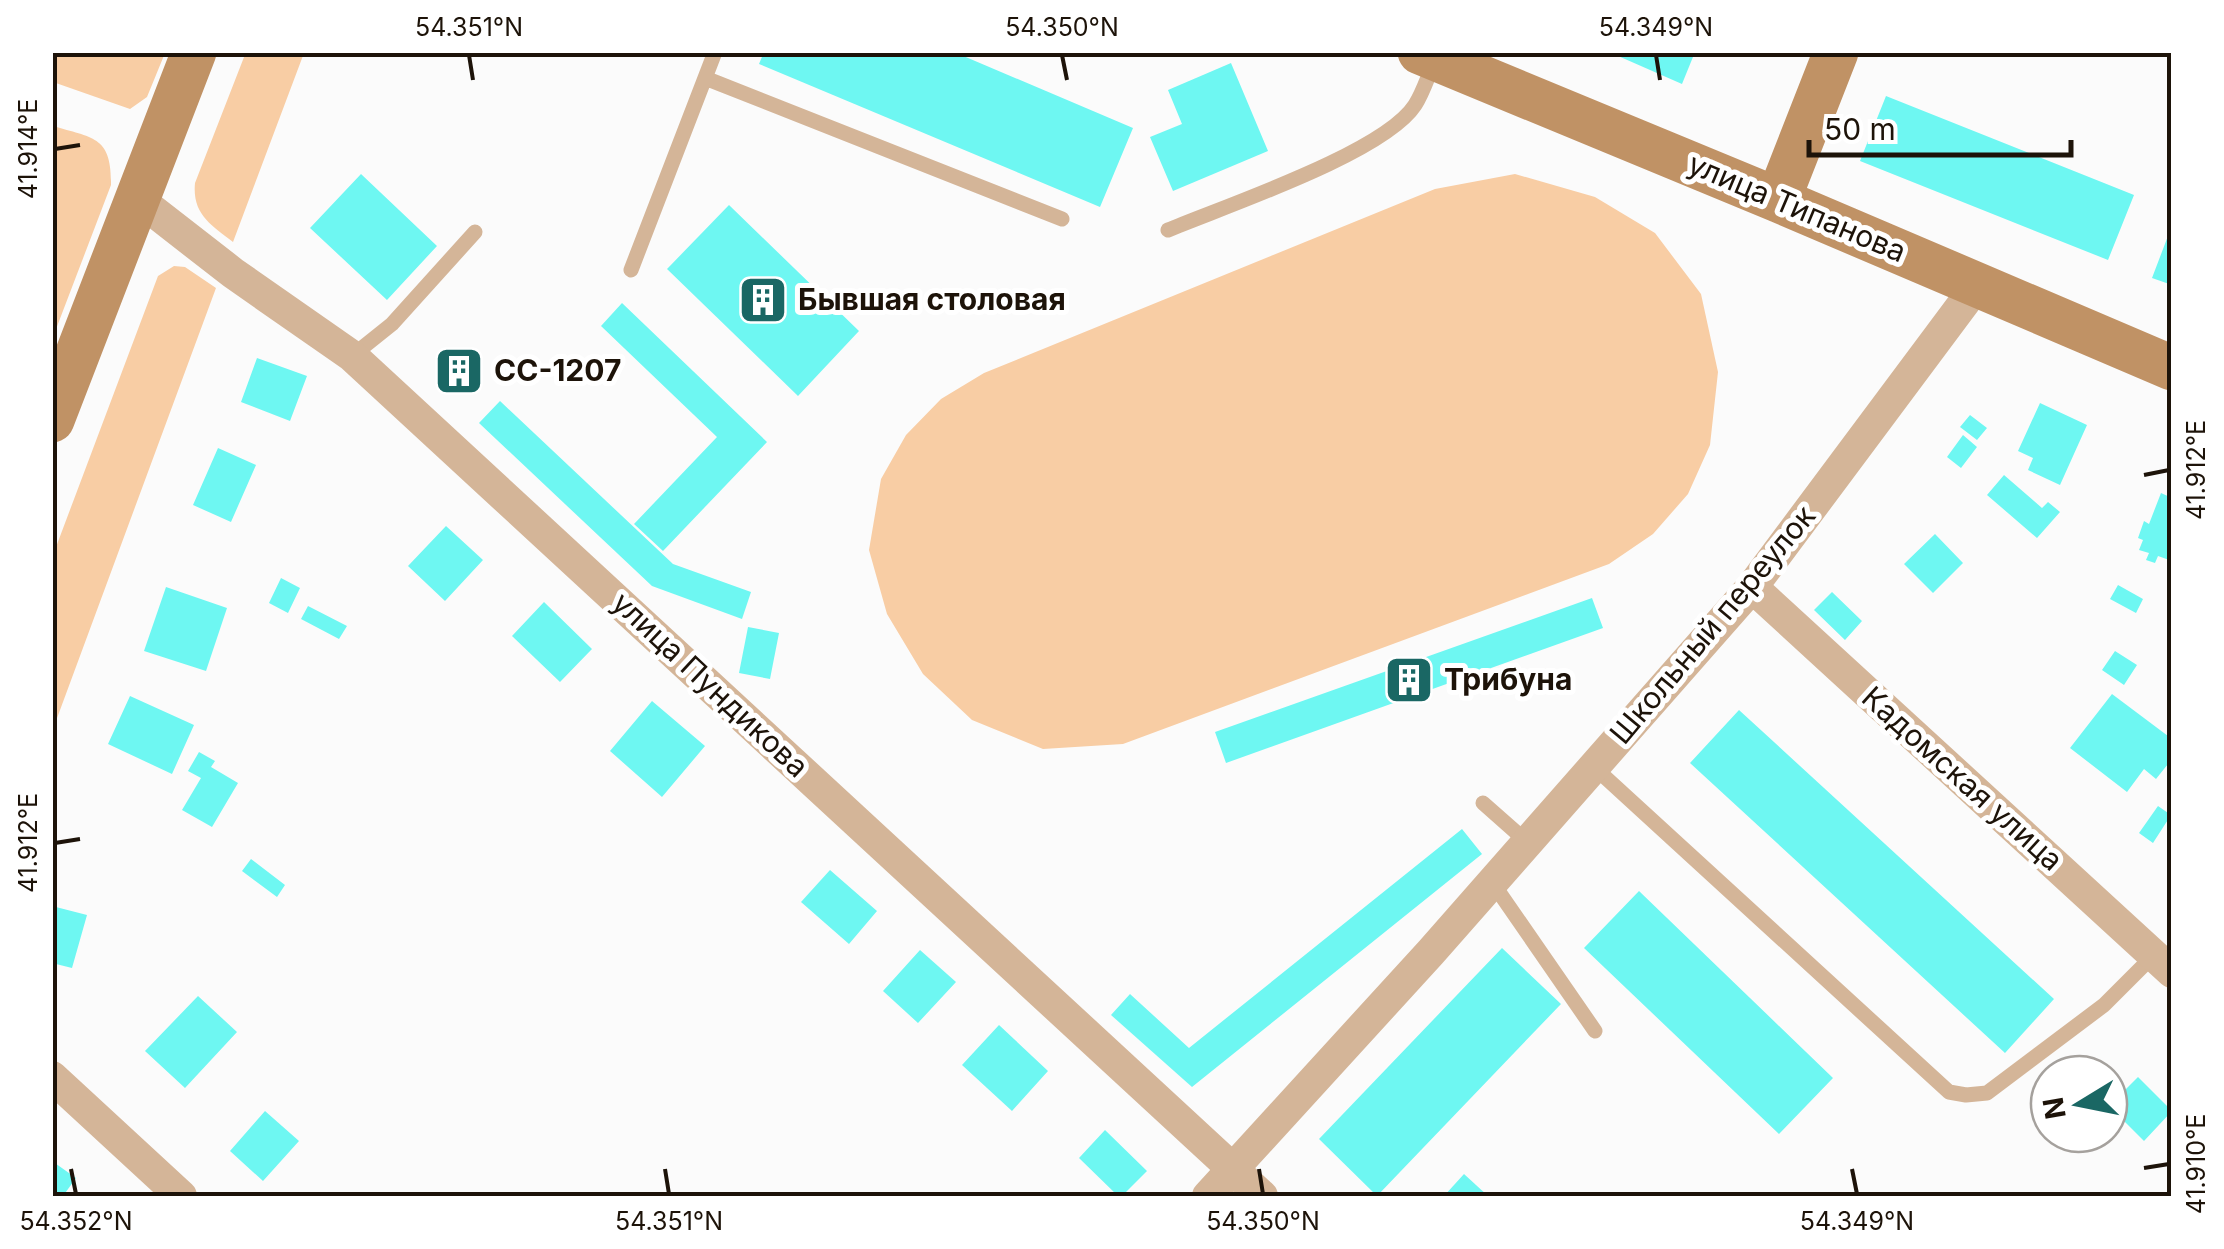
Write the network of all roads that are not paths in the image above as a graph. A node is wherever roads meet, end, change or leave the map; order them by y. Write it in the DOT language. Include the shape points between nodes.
graph roads {
  1 [pos="194,52"];
  2 [pos="714,52"];
  3 [pos="1836,52"];
  4 [pos="1428,56"];
  5 [pos="705,78"];
  6 [pos="138,199"];
  7 [pos="1778,200"];
  8 [pos="1062,219"];
  9 [pos="1168,230"];
  10 [pos="475,232"];
  11 [pos="630,270"];
  12 [pos="1978,284"];
  13 [pos="352,356"];
  14 [pos="2172,368"];
  15 [pos="52,420"];
  16 [pos="1752,587"];
  17 [pos="1594,766"];
  18 [pos="1483,803"];
  19 [pos="1527,842"];
  20 [pos="1492,882"];
  21 [pos="2163,963"];
  22 [pos="1595,1031"];
  23 [pos="52,1077"];
  24 [pos="1232,1169"];
  25 [pos="181,1196"];
  26 [pos="1208,1196"];
  27 [pos="1262,1196"];
  1 -- 6 [label="street"];
  2 -- 5 [label="lane"];
  3 -- 7 [label="street"];
  4 -- 7 [label="street, улица Типанова"];
  4 -- 9 [label="lane" via="1415,105 1384,136"];
  5 -- 8 [label="lane"];
  5 -- 11 [label="lane"];
  6 -- 13 [label="street, улица Пундикова"];
  6 -- 15 [label="street"];
  7 -- 12 [label="street, улица Типанова"];
  10 -- 13 [label="lane" via="392,324"];
  12 -- 14 [label="street, улица Типанова"];
  12 -- 16 [label="street, Школьный переулок"];
  13 -- 24 [label="street, улица Пундикова"];
  16 -- 17 [label="street, Школьный переулок"];
  16 -- 21 [label="street, Кадомская улица"];
  17 -- 19 [label="street, Школьный переулок"];
  17 -- 21 [label="lane" via="1949,1092 1988,1093"];
  18 -- 19 [label="lane"];
  19 -- 20 [label="street, Школьный переулок"];
  20 -- 22 [label="lane"];
  20 -- 24 [label="street, Школьный переулок"];
  23 -- 25 [label="street"];
  24 -- 26 [label="street, Школьный переулок"];
  24 -- 27 [label="street, улица Пундикова"];
}
